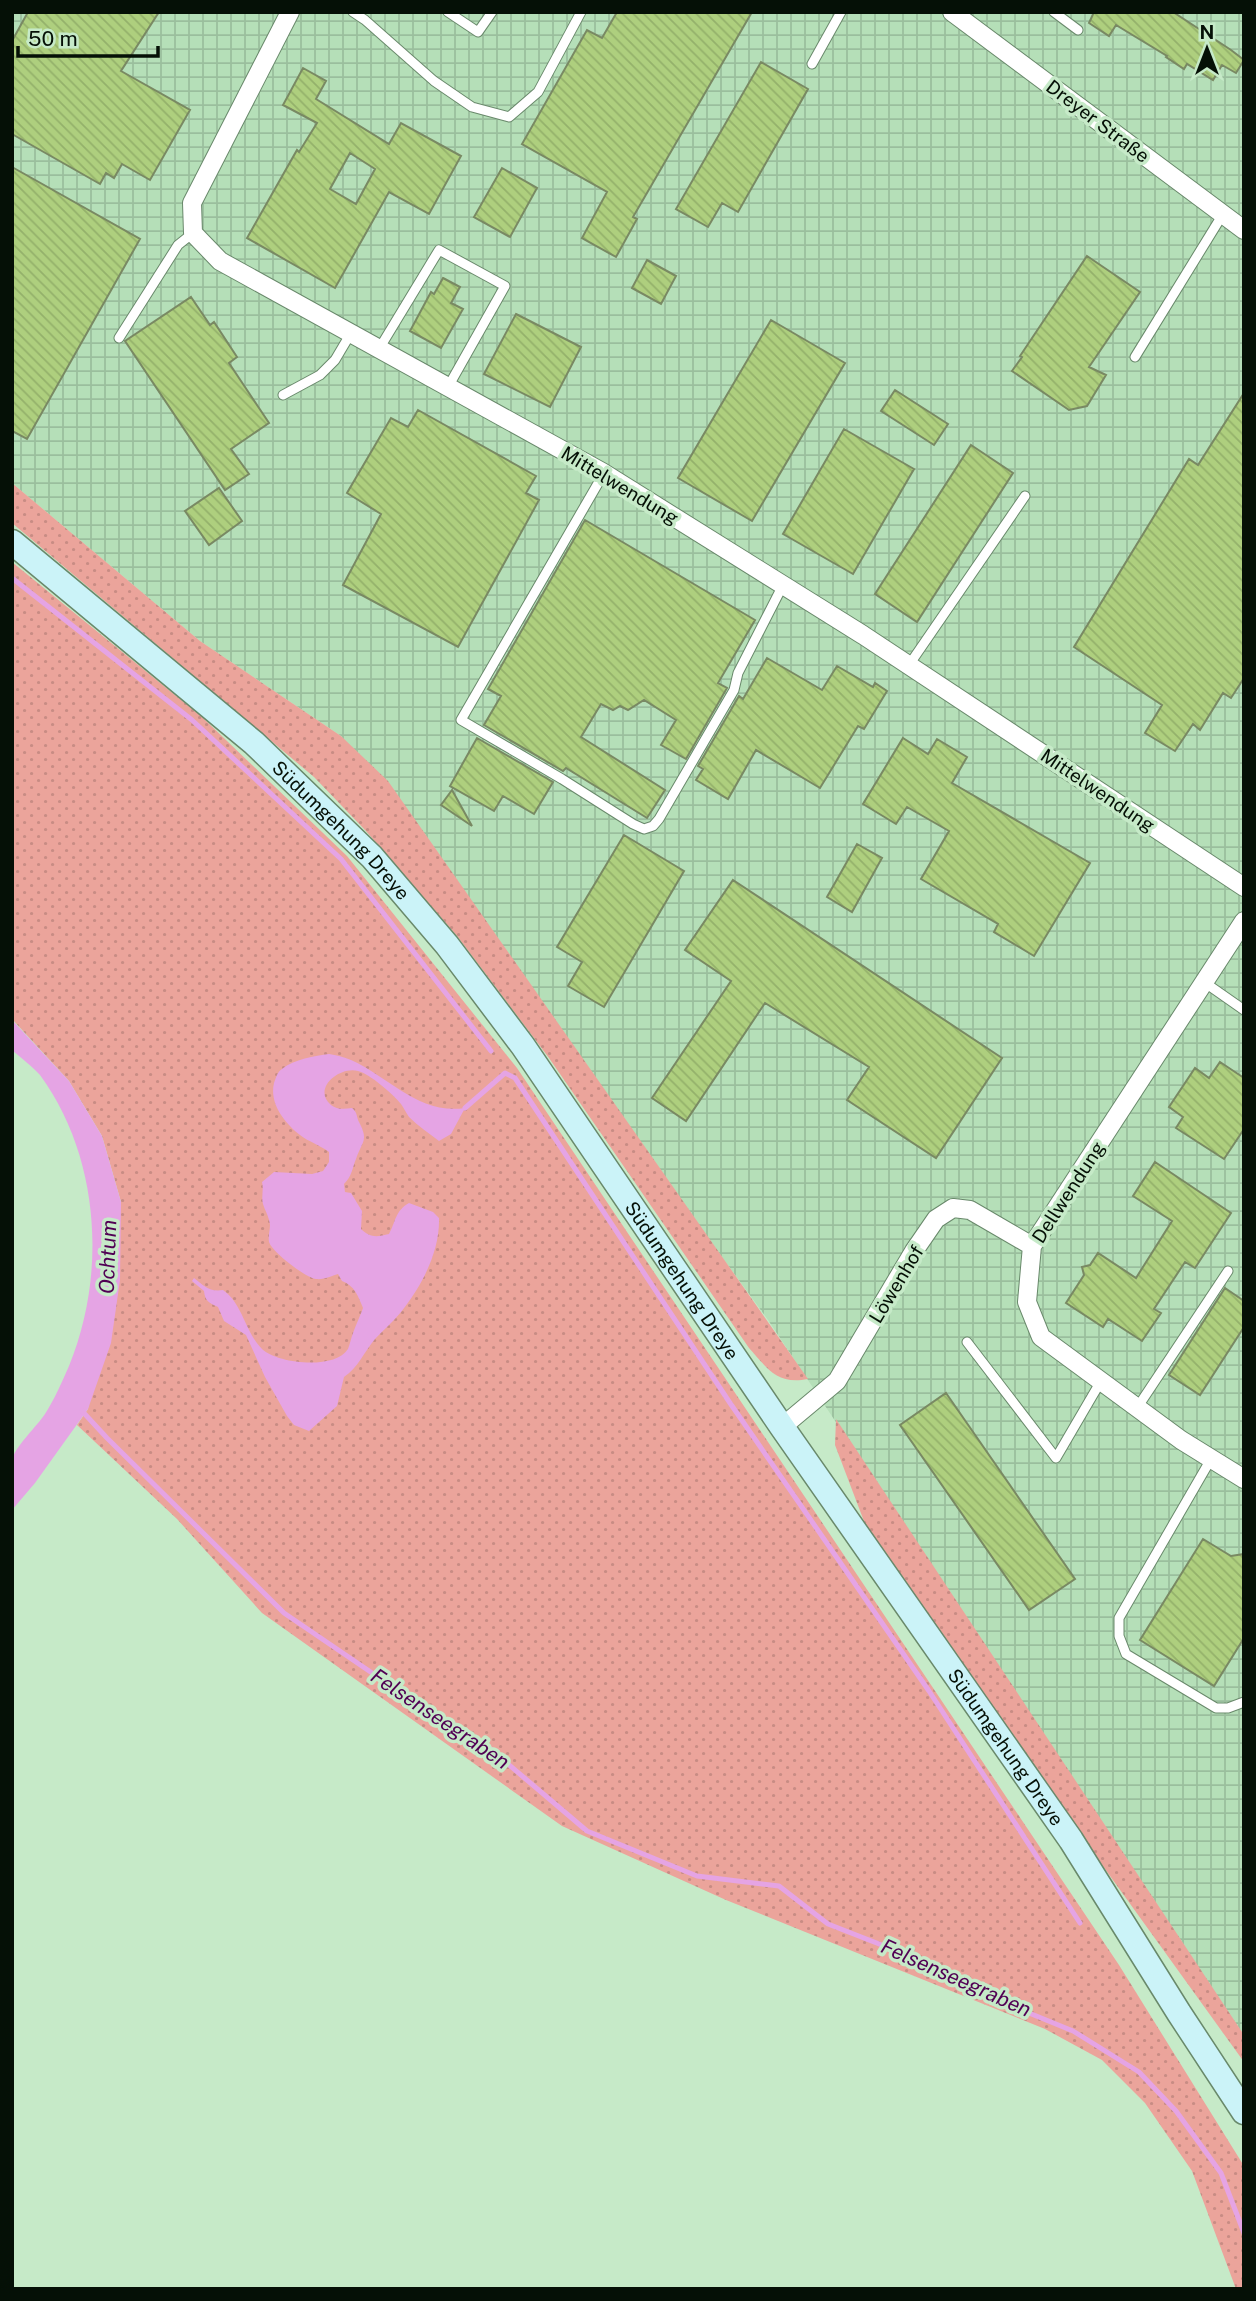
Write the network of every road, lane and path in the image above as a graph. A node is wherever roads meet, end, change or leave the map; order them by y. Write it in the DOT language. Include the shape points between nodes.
graph roads {
  1 [pos="290,12"];
  2 [pos="353,12"];
  3 [pos="448,12"];
  4 [pos="492,12"];
  5 [pos="581,12"];
  6 [pos="841,12"];
  7 [pos="952,12"];
  8 [pos="1054,12"];
  9 [pos="1079,30"];
  10 [pos="812,64"];
  11 [pos="1223,214"];
  12 [pos="1244,230"];
  13 [pos="193,233"];
  14 [pos="351,333"];
  15 [pos="119,338"];
  16 [pos="379,349"];
  17 [pos="1135,357"];
  18 [pos="448,387"];
  19 [pos="283,395"];
  20 [pos="604,473"];
  21 [pos="1025,496"];
  22 [pos="12,542"];
  23 [pos="783,585"];
  24 [pos="909,665"];
  25 [pos="1244,887"];
  26 [pos="1244,921"];
  27 [pos="1204,982"];
  28 [pos="1244,1010"];
  29 [pos="1032,1247"];
  30 [pos="1228,1271"];
  31 [pos="967,1342"];
  32 [pos="1101,1381"];
  33 [pos="1137,1408"];
  34 [pos="782,1427"];
  35 [pos="1211,1459"];
  36 [pos="1244,1479"];
  37 [pos="1244,1702"];
  38 [pos="1244,2112"];
  1 -- 13 [label="street" via="192,203"];
  2 -- 5 [label="lane" via="472,107 509,117 538,92"];
  3 -- 4 [label="lane" via="478,32"];
  6 -- 10 [label="lane"];
  7 -- 11 [label="street, Dreyer Straße"];
  8 -- 9 [label="lane"];
  11 -- 12 [label="street, Dreyer Straße"];
  11 -- 17 [label="lane"];
  13 -- 14 [label="street, Mittelwendung" via="220,261"];
  13 -- 15 [label="lane" via="178,245"];
  14 -- 16 [label="street, Mittelwendung"];
  14 -- 19 [label="lane" via="320,375"];
  16 -- 18 [label="street, Mittelwendung"];
  16 -- 18 [label="lane" via="439,250 505,286"];
  18 -- 20 [label="street, Mittelwendung"];
  20 -- 23 [label="street, Mittelwendung"];
  20 -- 23 [label="lane" via="461,720 633,824 645,829 653,826 734,690 738,673"];
  21 -- 24 [label="lane"];
  22 -- 34 [label="main road, Südumgehung Dreye" via="254,743 372,857 447,945 523,1046"];
  23 -- 24 [label="street, Mittelwendung"];
  24 -- 25 [label="street, Mittelwendung"];
  26 -- 27 [label="street, Dellwendung"];
  27 -- 28 [label="lane"];
  27 -- 29 [label="street, Dellwendung"];
  29 -- 32 [label="street, Dellwendung" via="1027,1302 1041,1337"];
  29 -- 34 [label="street, Löwenhof" via="970,1210 953,1208 936,1219 838,1381"];
  30 -- 33 [label="lane"];
  31 -- 32 [label="lane" via="1056,1458"];
  32 -- 33 [label="street, Dellwendung"];
  33 -- 35 [label="street, Dellwendung"];
  34 -- 38 [label="main road, Südumgehung Dreye" via="1071,1840"];
  35 -- 36 [label="street, Dellwendung"];
  35 -- 37 [label="lane" via="1119,1618 1119,1636 1126,1654 1216,1707"];
}
